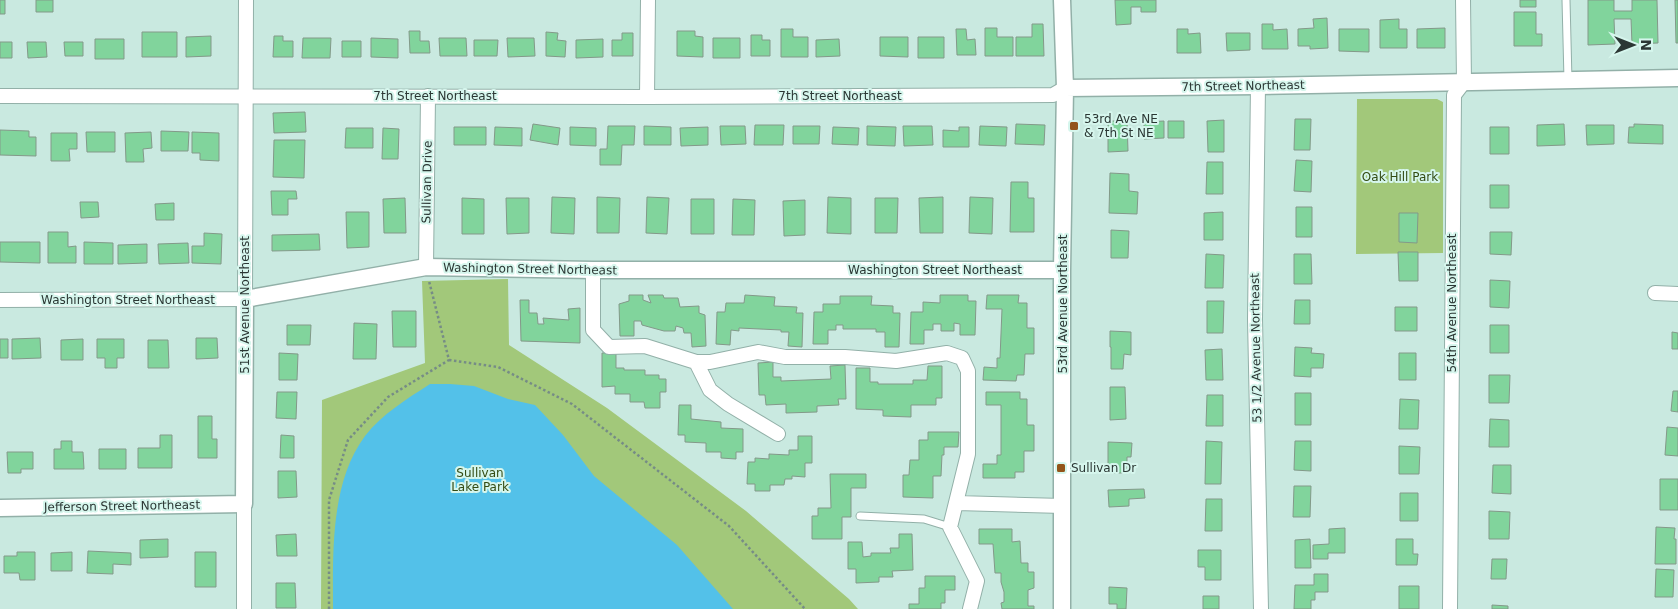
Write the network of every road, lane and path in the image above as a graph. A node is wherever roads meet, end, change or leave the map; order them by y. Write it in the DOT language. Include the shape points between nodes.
graph roads {
  1 [pos="246,0"];
  2 [pos="648,0"];
  3 [pos="1062,0"];
  4 [pos="1463,0"];
  5 [pos="1566,0"];
  6 [pos="1678,78"];
  7 [pos="1568,80"];
  8 [pos="1464,82"];
  9 [pos="1258,86"];
  10 [pos="1065,88"];
  11 [pos="0,96"];
  12 [pos="246,96"];
  13 [pos="428,96"];
  14 [pos="647,96"];
  15 [pos="426,267"];
  16 [pos="593,270"];
  17 [pos="1062,270"];
  18 [pos="1655,293"];
  19 [pos="1678,294"];
  20 [pos="245,299"];
  21 [pos="0,300"];
  22 [pos="449,360"];
  23 [pos="696,362"];
  24 [pos="778,434"];
  25 [pos="957,503"];
  26 [pos="244,504"];
  27 [pos="1063,506"];
  28 [pos="0,508"];
  29 [pos="860,516"];
  30 [pos="950,527"];
  31 [pos="244,609"];
  32 [pos="329,609"];
  33 [pos="805,609"];
  34 [pos="970,609"];
  35 [pos="1062,609"];
  36 [pos="1261,609"];
  37 [pos="1450,609"];
  1 -- 12 [label="street, 51st Avenue Northeast"];
  2 -- 14 [label="street"];
  3 -- 10 [label="street, 53rd Avenue Northeast"];
  4 -- 8 [label="street, 54th Avenue Northeast"];
  5 -- 7 [label="lane"];
  6 -- 7 [label="street, 7th Street Northeast"];
  7 -- 8 [label="street, 7th Street Northeast"];
  8 -- 9 [label="street, 7th Street Northeast"];
  8 -- 37 [label="street, 54th Avenue Northeast" via="1454,95"];
  9 -- 10 [label="street, 7th Street Northeast"];
  9 -- 36 [label="street, 53 1/2 Avenue Northeast" via="1255,319"];
  10 -- 14 [label="street, 7th Street Northeast" via="1052,95"];
  10 -- 17 [label="street, 53rd Avenue Northeast"];
  11 -- 12 [label="street, 7th Street Northeast"];
  12 -- 13 [label="street, 7th Street Northeast"];
  12 -- 20 [label="street, 51st Avenue Northeast"];
  13 -- 14 [label="street, 7th Street Northeast"];
  13 -- 15 [label="street, Sullivan Drive"];
  15 -- 16 [label="street, Washington Street Northeast"];
  15 -- 20 [label="street, Washington Street Northeast"];
  15 -- 22 [label="path"];
  16 -- 17 [label="street, Washington Street Northeast"];
  16 -- 23 [label="street" via="593,330 609,347 645,346"];
  17 -- 27 [label="street, 53rd Avenue Northeast"];
  18 -- 19 [label="street"];
  20 -- 21 [label="street, Washington Street Northeast"];
  20 -- 26 [label="street, 51st Avenue Northeast"];
  22 -- 32 [label="path" via="388,397 348,440 330,500"];
  22 -- 33 [label="path" via="498,367 572,404 730,526"];
  23 -- 24 [label="street" via="710,390"];
  23 -- 25 [label="street" via="758,352 785,357 896,361 947,353 962,358 968,371 968,454"];
  25 -- 27 [label="street"];
  25 -- 30 [label="street"];
  26 -- 28 [label="street, Jefferson Street Northeast"];
  26 -- 31 [label="street, 51st Avenue Northeast"];
  27 -- 35 [label="street, 53rd Avenue Northeast"];
  29 -- 30 [label="lane" via="924,519"];
  30 -- 34 [label="street" via="977,581"];
}
